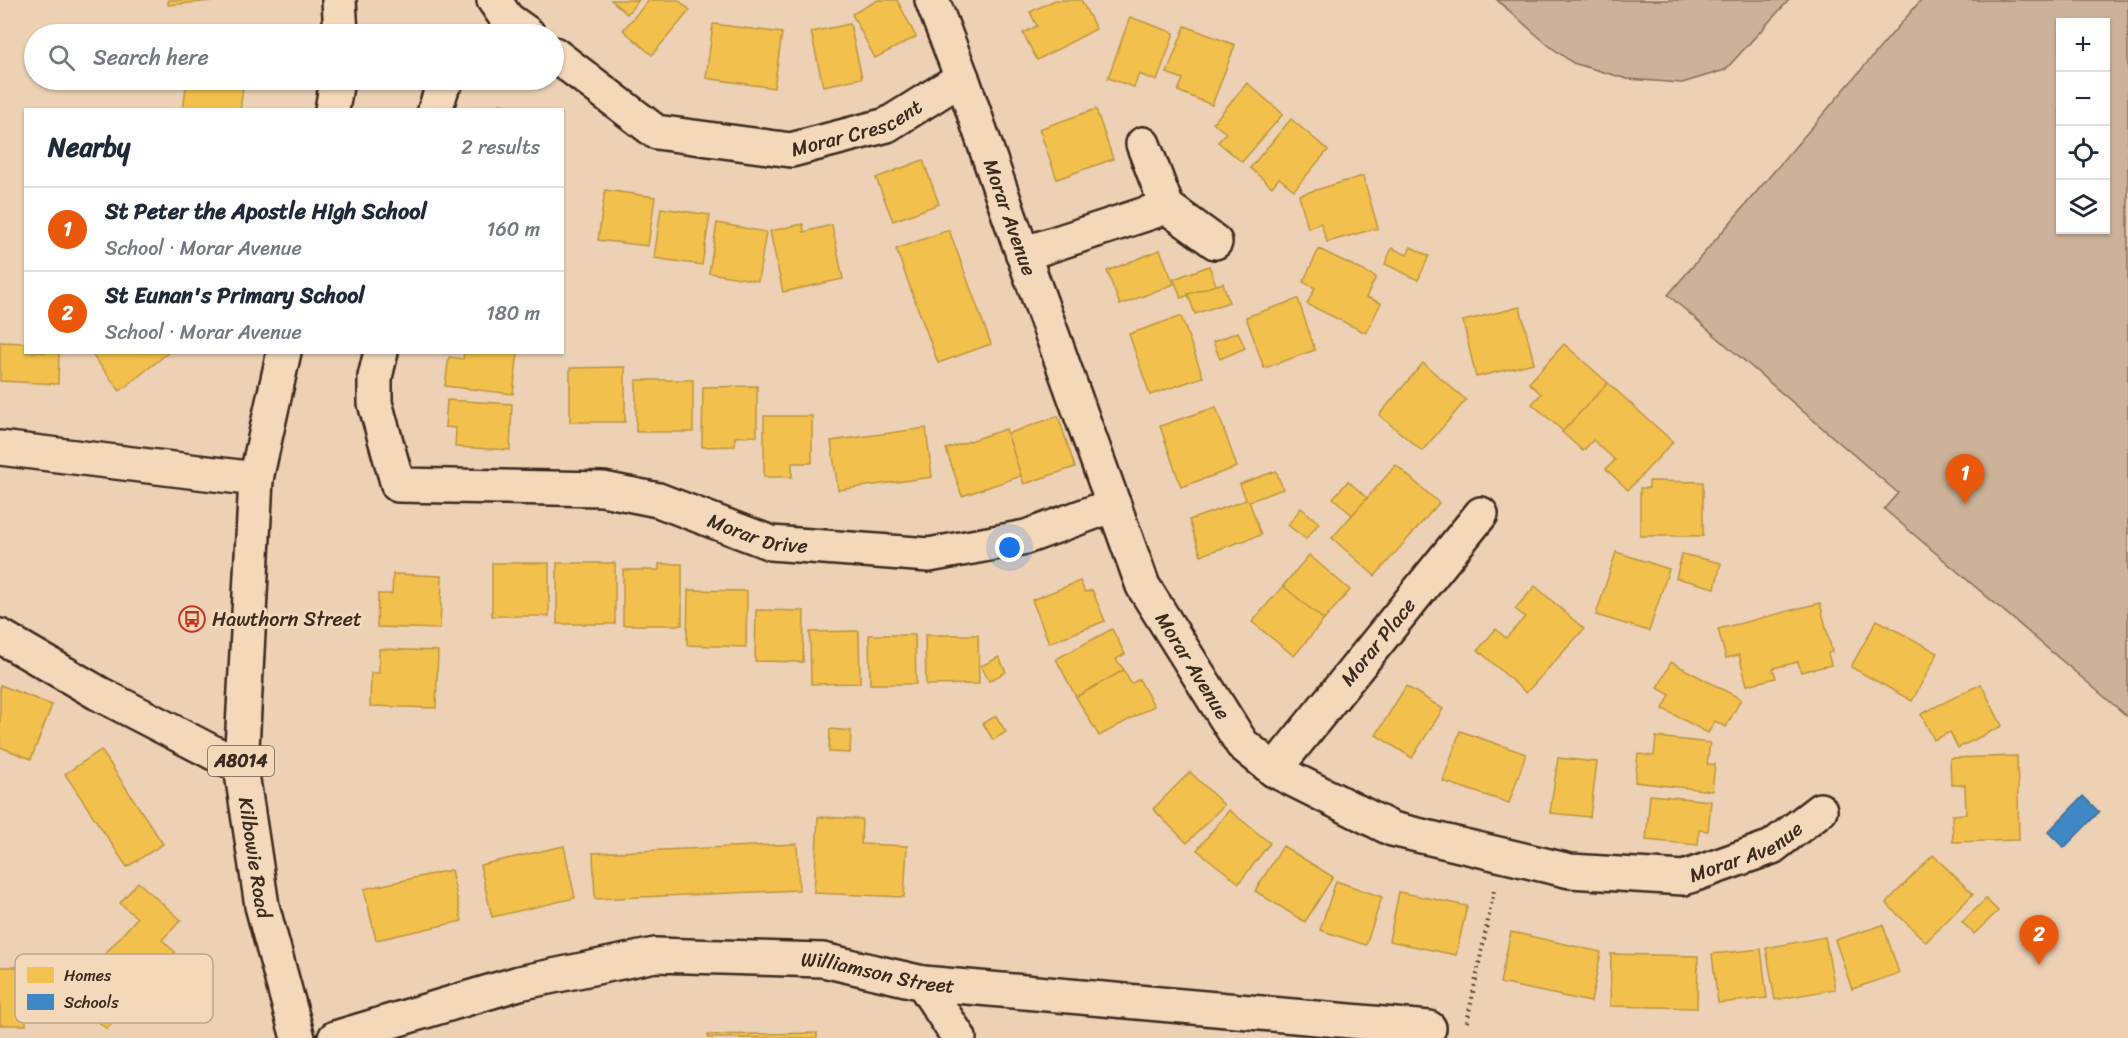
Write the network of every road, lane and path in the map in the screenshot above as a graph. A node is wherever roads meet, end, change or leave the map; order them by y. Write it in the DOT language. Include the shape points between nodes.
graph roads {
  1 [pos="339,0"];
  2 [pos="932,0"];
  3 [pos="340,24"];
  4 [pos="564,62"];
  5 [pos="962,78"];
  6 [pos="335,90"];
  7 [pos="441,90"];
  8 [pos="332,108"];
  9 [pos="436,108"];
  10 [pos="1143,144"];
  11 [pos="1167,207"];
  12 [pos="1215,242"];
  13 [pos="1023,254"];
  14 [pos="284,354"];
  15 [pos="381,354"];
  16 [pos="0,448"];
  17 [pos="256,479"];
  18 [pos="1114,505"];
  19 [pos="1481,514"];
  20 [pos="0,636"];
  21 [pos="241,767"];
  22 [pos="1274,770"];
  23 [pos="1820,810"];
  24 [pos="1501,855"];
  25 [pos="923,983"];
  26 [pos="1466,1027"];
  27 [pos="1429,1028"];
  28 [pos="298,1038"];
  29 [pos="335,1038"];
  30 [pos="959,1038"];
  1 -- 3 [label="street"];
  2 -- 5 [label="street, Morar Avenue"];
  4 -- 5 [label="street, Morar Crescent" via="656,132 791,150 887,125"];
  5 -- 13 [label="street, Morar Avenue"];
  6 -- 8 [label="street"];
  7 -- 9 [label="street"];
  10 -- 11 [label="street"];
  11 -- 12 [label="street"];
  11 -- 13 [label="street"];
  13 -- 18 [label="street, Morar Avenue"];
  14 -- 17 [label="street, Kilbowie Road / A8014"];
  15 -- 18 [label="street, Morar Drive" via="375,403 398,485 603,489 658,500 771,543 928,555 1026,537"];
  16 -- 17 [label="street"];
  17 -- 21 [label="street, Kilbowie Road / A8014"];
  18 -- 22 [label="street, Morar Avenue" via="1143,586 1242,744"];
  19 -- 22 [label="street, Morar Place"];
  20 -- 21 [label="street" via="98,693"];
  21 -- 28 [label="street, Kilbowie Road / A8014" via="262,906"];
  22 -- 24 [label="street, Morar Avenue" via="1392,829"];
  23 -- 24 [label="street, Morar Avenue" via="1772,847 1684,878 1570,871"];
  24 -- 26 [label="path"];
  25 -- 27 [label="street, Williamson Street"];
  25 -- 29 [label="street, Williamson Street" via="823,960 655,955 519,983"];
  25 -- 30 [label="street"];
}
